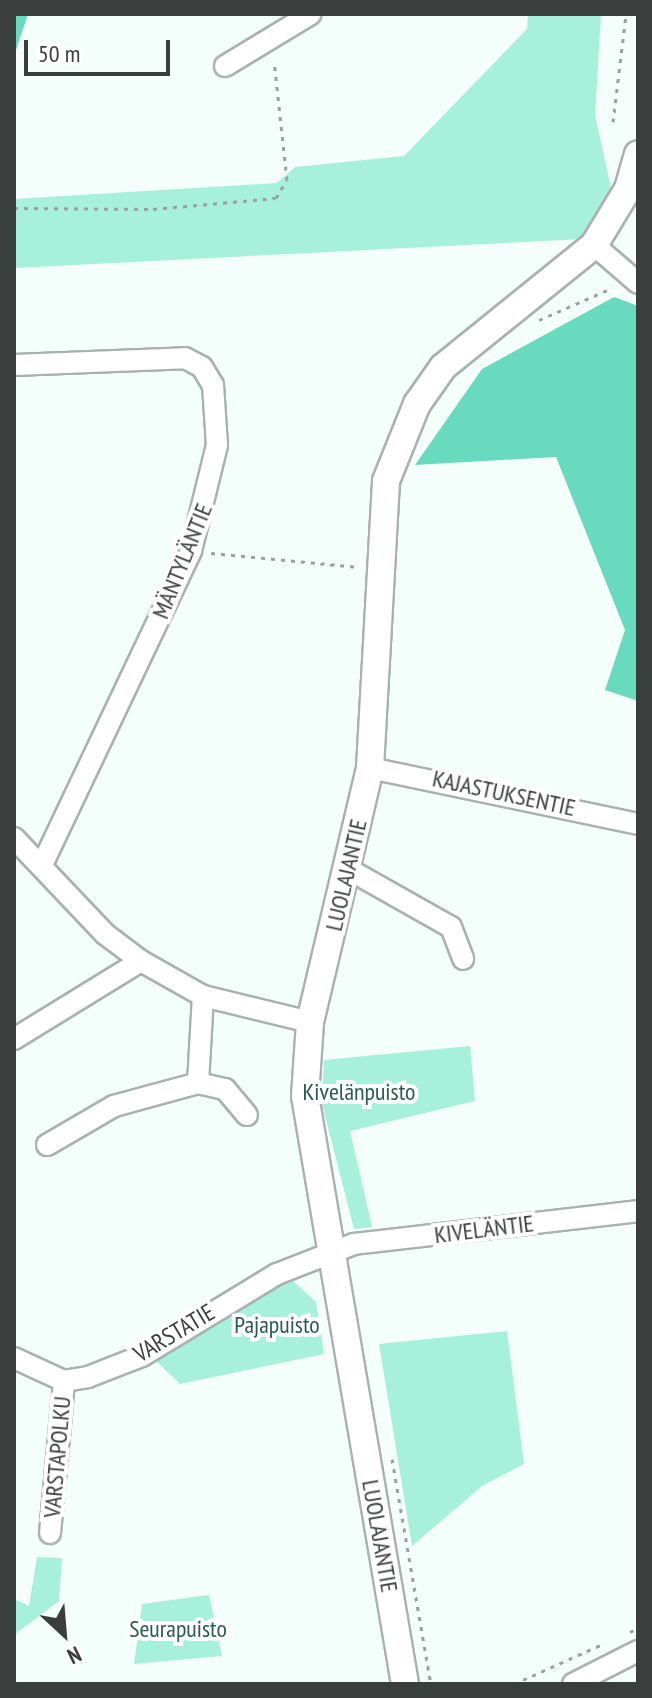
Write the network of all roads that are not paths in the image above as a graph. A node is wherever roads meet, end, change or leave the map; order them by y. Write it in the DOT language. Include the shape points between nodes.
graph roads {
  1 [pos="311,14"];
  2 [pos="225,66"];
  3 [pos="638,154"];
  4 [pos="594,245"];
  5 [pos="633,280"];
  6 [pos="20,364"];
  7 [pos="370,768"];
  8 [pos="638,824"];
  9 [pos="14,838"];
  10 [pos="43,863"];
  11 [pos="348,869"];
  12 [pos="463,959"];
  13 [pos="141,961"];
  14 [pos="203,996"];
  15 [pos="310,1022"];
  16 [pos="14,1039"];
  17 [pos="198,1083"];
  18 [pos="247,1115"];
  19 [pos="47,1145"];
  20 [pos="638,1211"];
  21 [pos="332,1252"];
  22 [pos="14,1358"];
  23 [pos="64,1381"];
  24 [pos="50,1533"];
  25 [pos="637,1656"];
  26 [pos="405,1684"];
  27 [pos="573,1684"];
  1 -- 2 [label="street"];
  3 -- 4 [label="main road, LUOLAJANTIE" via="628,189"];
  4 -- 5 [label="street"];
  4 -- 7 [label="main road, LUOLAJANTIE" via="465,343 417,404 386,481"];
  6 -- 10 [label="street, MÄNTYLÄNTIE" via="185,358 202,367 213,385 217,445 191,551"];
  7 -- 8 [label="street, KAJASTUKSENTIE"];
  7 -- 11 [label="main road, LUOLAJANTIE"];
  9 -- 10 [label="street"];
  10 -- 13 [label="street" via="105,934"];
  11 -- 12 [label="street" via="451,927"];
  11 -- 15 [label="main road, LUOLAJANTIE"];
  13 -- 14 [label="street"];
  13 -- 16 [label="street"];
  14 -- 15 [label="street"];
  14 -- 17 [label="street"];
  15 -- 21 [label="main road, LUOLAJANTIE" via="308,1140"];
  17 -- 18 [label="street" via="225,1089"];
  17 -- 19 [label="street" via="114,1106"];
  20 -- 21 [label="street, KIVELÄNTIE"];
  21 -- 23 [label="street, VARSTATIE" via="239,1294 142,1356"];
  21 -- 26 [label="main road, LUOLAJANTIE"];
  22 -- 23 [label="street"];
  23 -- 24 [label="street, VARSTAPOLKU"];
  25 -- 27 [label="street"];
}
